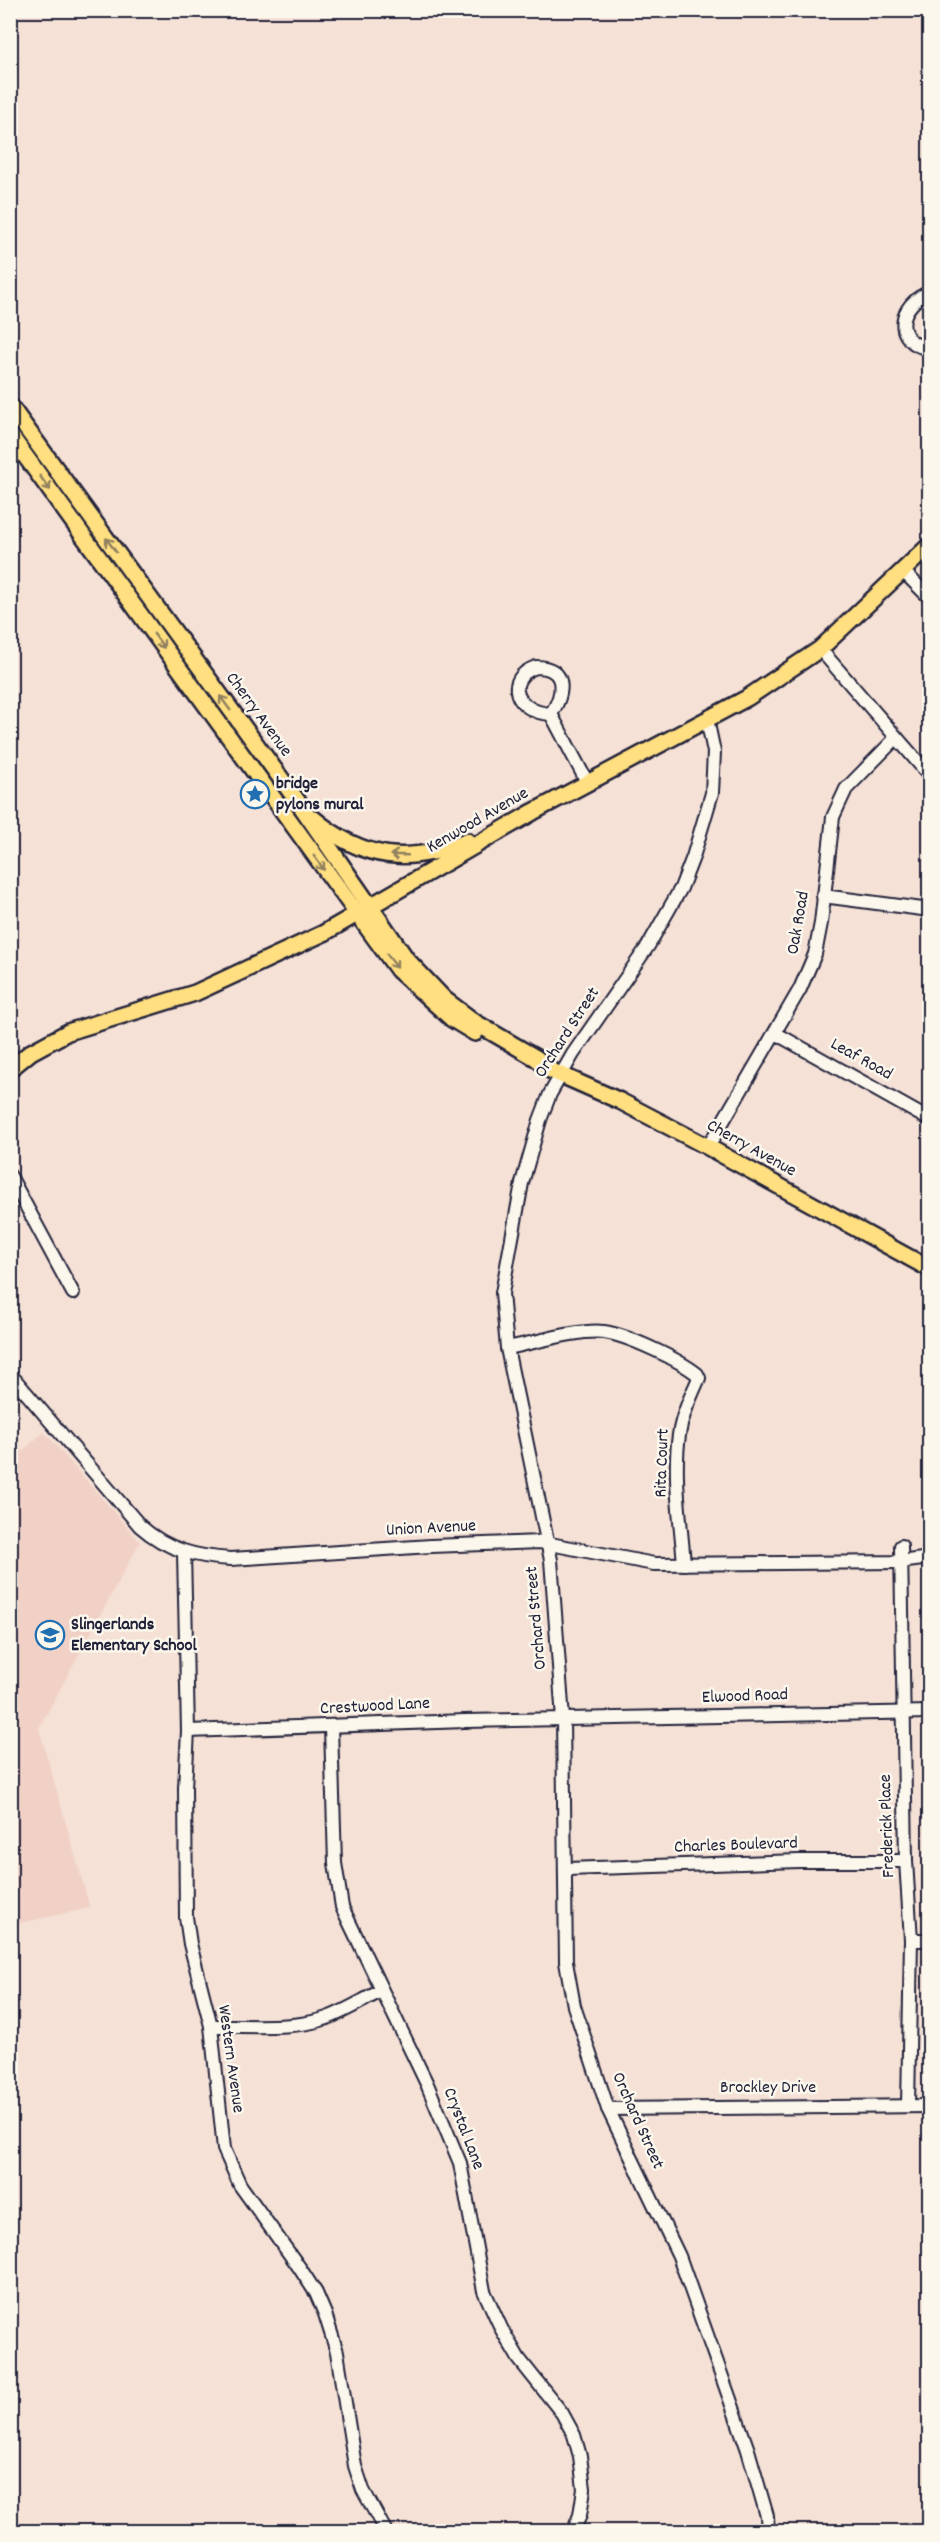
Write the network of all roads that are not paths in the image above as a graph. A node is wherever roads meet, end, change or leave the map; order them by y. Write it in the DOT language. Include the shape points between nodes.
graph roads {
  1 [pos="930,292"];
  2 [pos="930,349"];
  3 [pos="10,406"];
  4 [pos="10,435"];
  5 [pos="930,546"];
  6 [pos="903,571"];
  7 [pos="930,598"];
  8 [pos="820,649"];
  9 [pos="551,714"];
  10 [pos="707,719"];
  11 [pos="896,738"];
  12 [pos="930,776"];
  13 [pos="587,782"];
  14 [pos="298,802"];
  15 [pos="533,812"];
  16 [pos="823,896"];
  17 [pos="930,910"];
  18 [pos="363,911"];
  19 [pos="775,1033"];
  20 [pos="10,1069"];
  21 [pos="555,1072"];
  22 [pos="930,1120"];
  23 [pos="708,1147"];
  24 [pos="10,1176"];
  25 [pos="930,1269"];
  26 [pos="73,1293"];
  27 [pos="507,1348"];
  28 [pos="10,1374"];
  29 [pos="548,1544"];
  30 [pos="900,1546"];
  31 [pos="184,1553"];
  32 [pos="930,1558"];
  33 [pos="900,1562"];
  34 [pos="684,1564"];
  35 [pos="930,1712"];
  36 [pos="903,1713"];
  37 [pos="562,1719"];
  38 [pos="331,1727"];
  39 [pos="188,1731"];
  40 [pos="906,1861"];
  41 [pos="567,1869"];
  42 [pos="911,1940"];
  43 [pos="930,1940"];
  44 [pos="381,1991"];
  45 [pos="211,2026"];
  46 [pos="908,2106"];
  47 [pos="930,2106"];
  48 [pos="608,2109"];
  49 [pos="386,2532"];
  50 [pos="573,2532"];
  51 [pos="768,2532"];
  1 -- 2 [label="street" via="908,306 903,330 916,346"];
  14 -- 3 [label="main road, Cherry Avenue, one-way"];
  4 -- 18 [label="main road, Cherry Avenue, one-way" via="285,816"];
  5 -- 6 [label="main road, Kenwood Avenue"];
  6 -- 7 [label="street"];
  6 -- 8 [label="main road, Kenwood Avenue"];
  8 -- 10 [label="main road, Kenwood Avenue" via="747,698"];
  8 -- 11 [label="street"];
  9 -- 13 [label="street"];
  10 -- 13 [label="main road, Kenwood Avenue"];
  10 -- 21 [label="street, Orchard Street" via="714,752 712,793 681,888 648,946"];
  11 -- 12 [label="street"];
  11 -- 16 [label="street, Oak Road" via="846,789 833,817"];
  13 -- 15 [label="main road, Kenwood Avenue"];
  15 -- 14 [label="main road, one-way" via="455,846 405,856 353,845 327,829"];
  14 -- 18 [label="main road, Cherry Avenue"];
  15 -- 18 [label="main road, Kenwood Avenue"];
  16 -- 17 [label="street"];
  16 -- 19 [label="street, Oak Road" via="815,954"];
  18 -- 20 [label="main road, Kenwood Avenue" via="195,993 50,1040"];
  18 -- 21 [label="main road, Cherry Avenue" via="444,999"];
  19 -- 22 [label="street, Leaf Road"];
  19 -- 23 [label="street, Oak Road"];
  21 -- 23 [label="main road, Cherry Avenue"];
  21 -- 27 [label="street, Orchard Street" via="522,1183 507,1259 502,1293"];
  23 -- 25 [label="main road, Cherry Avenue"];
  24 -- 26 [label="street"];
  27 -- 29 [label="street, Orchard Street"];
  27 -- 34 [label="street, Rita Court" via="605,1332 641,1344 694,1371 699,1378 683,1417 678,1443"];
  28 -- 31 [label="street, Union Avenue" via="140,1526 153,1538"];
  29 -- 31 [label="street, Union Avenue" via="430,1546 231,1559"];
  29 -- 34 [label="street, Union Avenue" via="644,1563"];
  29 -- 37 [label="street, Orchard Street"];
  30 -- 33 [label="street, Frederick Place"];
  31 -- 39 [label="street, Western Avenue"];
  32 -- 33 [label="street, Union Avenue"];
  33 -- 34 [label="street, Union Avenue"];
  33 -- 36 [label="street, Frederick Place"];
  35 -- 36 [label="street, Elwood Road"];
  36 -- 37 [label="street, Elwood Road"];
  36 -- 40 [label="street, Frederick Place"];
  37 -- 38 [label="street, Crestwood Lane"];
  37 -- 41 [label="street, Orchard Street"];
  38 -- 39 [label="street, Crestwood Lane"];
  38 -- 44 [label="street, Crystal Lane" via="338,1886 348,1922"];
  39 -- 45 [label="street, Western Avenue" via="186,1917"];
  40 -- 41 [label="street, Charles Boulevard"];
  40 -- 42 [label="street, Frederick Place"];
  41 -- 48 [label="street, Orchard Street" via="566,1962 574,2006"];
  42 -- 43 [label="street"];
  42 -- 46 [label="street, Frederick Place"];
  44 -- 45 [label="street" via="344,2011 307,2022"];
  44 -- 50 [label="street, Crystal Lane" via="428,2084 460,2163 484,2291 519,2359 562,2413 574,2435 584,2489"];
  45 -- 49 [label="street, Western Avenue" via="227,2160 240,2185 316,2293 325,2314 337,2352 355,2466"];
  46 -- 47 [label="street, Brockley Drive"];
  46 -- 48 [label="street, Brockley Drive"];
  48 -- 51 [label="street, Orchard Street" via="679,2256 748,2450"];
}
